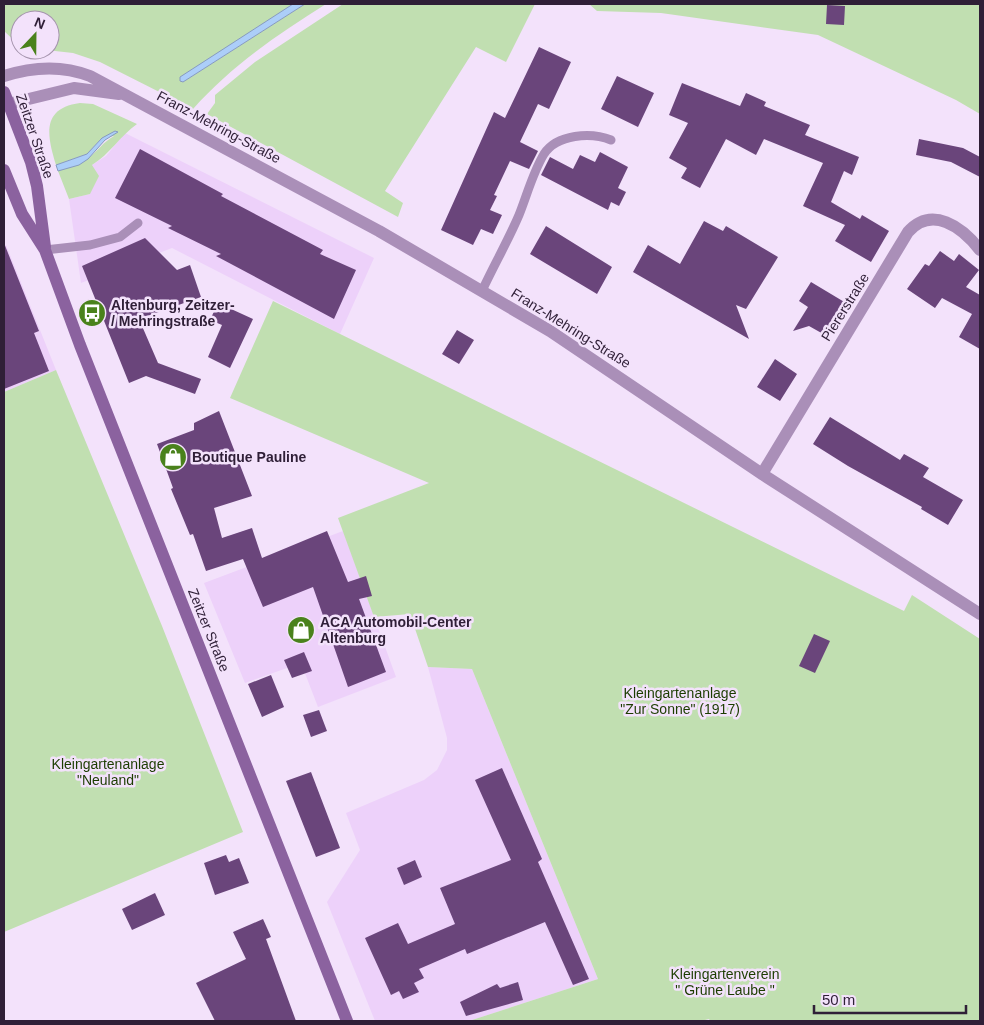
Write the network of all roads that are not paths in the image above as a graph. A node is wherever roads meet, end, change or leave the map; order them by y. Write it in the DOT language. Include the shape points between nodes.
graph roads {
  1 [pos="4,76"];
  2 [pos="129,95"];
  3 [pos="5,100"];
  4 [pos="611,140"];
  5 [pos="4,170"];
  6 [pos="138,223"];
  7 [pos="45,250"];
  8 [pos="980,250"];
  9 [pos="482,291"];
  10 [pos="762,474"];
  11 [pos="980,614"];
  12 [pos="347,1021"];
  1 -- 2 [label="street, Franz-Mehring-Straße" via="44,68 78,71"];
  2 -- 3 [label="street, Franz-Mehring-Straße" via="74,88"];
  2 -- 9 [label="street, Franz-Mehring-Straße"];
  3 -- 7 [label="main road, Zeitzer Straße" via="31,162"];
  4 -- 9 [label="lane" via="580,134 545,153 512,232"];
  5 -- 7 [label="main road, Zeitzer Straße" via="22,214"];
  6 -- 7 [label="lane" via="120,237 90,245"];
  7 -- 12 [label="main road, Zeitzer Straße"];
  8 -- 10 [label="street, Piererstraße" via="959,227 930,219 917,222"];
  9 -- 10 [label="street, Franz-Mehring-Straße" via="550,331"];
  10 -- 11 [label="street, Franz-Mehring-Straße"];
}
